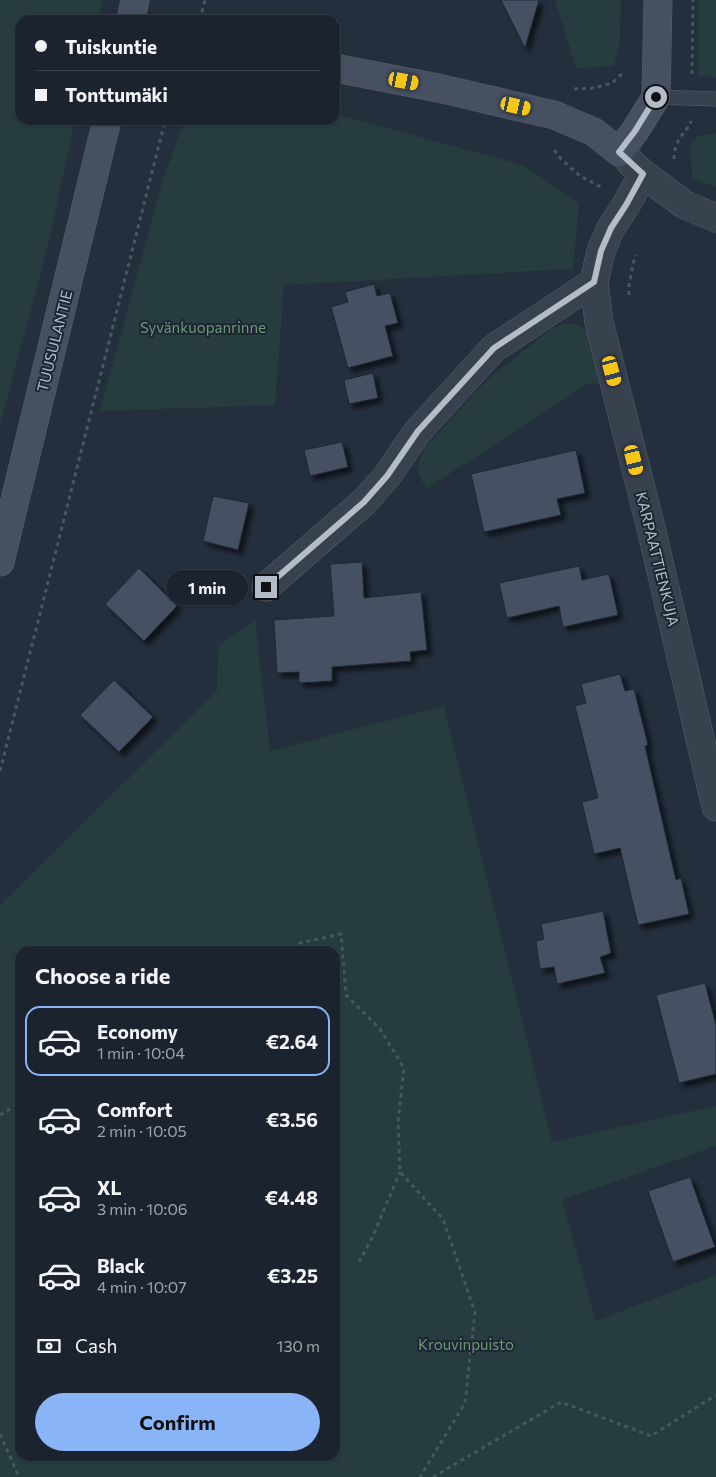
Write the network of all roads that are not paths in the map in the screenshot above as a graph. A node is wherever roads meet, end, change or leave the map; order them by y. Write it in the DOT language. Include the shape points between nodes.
graph roads {
  1 [pos="136,0"];
  2 [pos="658,0"];
  3 [pos="132,15"];
  4 [pos="340,69"];
  5 [pos="656,97"];
  6 [pos="716,99"];
  7 [pos="106,125"];
  8 [pos="619,152"];
  9 [pos="643,174"];
  10 [pos="716,218"];
  11 [pos="594,282"];
  12 [pos="0,562"];
  13 [pos="266,587"];
  14 [pos="716,807"];
  1 -- 3 [label="main road"];
  2 -- 5 [label="main road"];
  4 -- 8 [label="main road" via="554,115 594,132"];
  5 -- 6 [label="lane"];
  5 -- 8 [label="main road"];
  7 -- 12 [label="main road, TUUSULANTIE"];
  8 -- 9 [label="street"];
  9 -- 10 [label="street" via="685,205"];
  9 -- 11 [label="street, KARPAATTIENKUJA" via="611,228 601,251"];
  11 -- 13 [label="street" via="494,348 418,431 387,476 364,502"];
  11 -- 14 [label="street, KARPAATTIENKUJA" via="599,322"];
}
